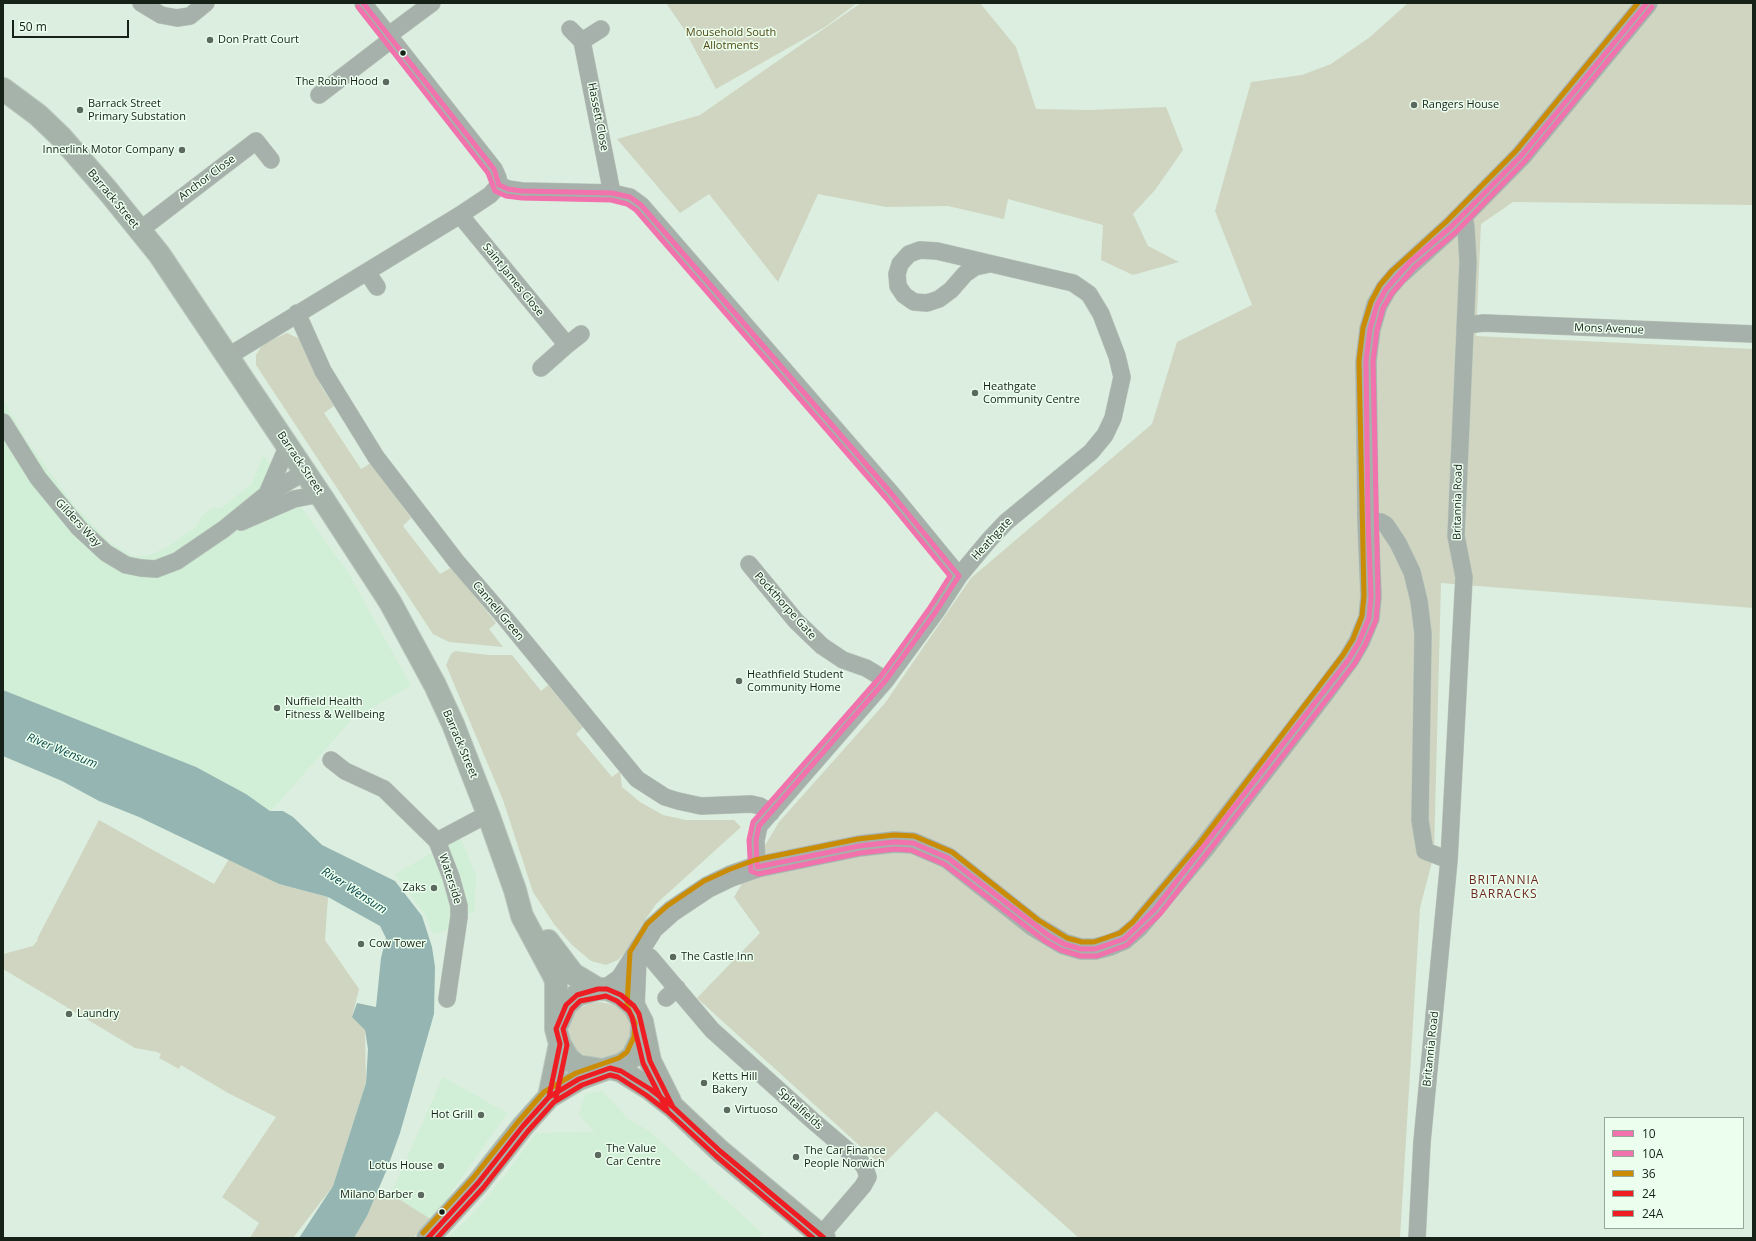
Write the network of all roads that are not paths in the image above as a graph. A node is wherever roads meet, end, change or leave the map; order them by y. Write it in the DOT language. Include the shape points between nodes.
graph roads {
  1 [pos="141,3"];
  2 [pos="206,3"];
  3 [pos="363,3"];
  4 [pos="432,3"];
  5 [pos="1647,3"];
  6 [pos="570,28"];
  7 [pos="601,29"];
  8 [pos="390,37"];
  9 [pos="582,41"];
  10 [pos="3,89"];
  11 [pos="319,95"];
  12 [pos="272,160"];
  13 [pos="499,185"];
  14 [pos="612,193"];
  15 [pos="460,215"];
  16 [pos="1461,217"];
  17 [pos="140,230"];
  18 [pos="989,264"];
  19 [pos="367,272"];
  20 [pos="376,287"];
  21 [pos="297,313"];
  22 [pos="1465,325"];
  23 [pos="581,334"];
  24 [pos="1753,334"];
  25 [pos="566,346"];
  26 [pos="228,357"];
  27 [pos="541,368"];
  28 [pos="3,422"];
  29 [pos="288,445"];
  30 [pos="305,472"];
  31 [pos="267,494"];
  32 [pos="320,494"];
  33 [pos="1368,521"];
  34 [pos="224,529"];
  35 [pos="749,564"];
  36 [pos="959,576"];
  37 [pos="886,680"];
  38 [pos="331,760"];
  39 [pos="771,813"];
  40 [pos="488,814"];
  41 [pos="437,841"];
  42 [pos="1449,860"];
  43 [pos="757,867"];
  44 [pos="515,890"];
  45 [pos="643,956"];
  46 [pos="603,989"];
  47 [pos="447,999"];
  48 [pos="638,1014"];
  49 [pos="558,1037"];
  50 [pos="606,1069"];
  51 [pos="549,1097"];
  52 [pos="674,1107"];
  53 [pos="822,1237"];
  54 [pos="428,1238"];
  55 [pos="1417,1238"];
  1 -- 2 [label="street" via="161,15 177,18 190,16"];
  3 -- 8 [label="street"];
  4 -- 8 [label="street"];
  5 -- 16 [label="street" via="1520,156"];
  6 -- 9 [label="street"];
  7 -- 9 [label="street"];
  8 -- 11 [label="street"];
  8 -- 13 [label="street" via="494,169"];
  9 -- 14 [label="street, Hassett Close"];
  10 -- 17 [label="main road, Barrack Street" via="38,115 61,137"];
  12 -- 17 [label="street, Anchor Close" via="256,141"];
  13 -- 14 [label="street" via="522,191"];
  13 -- 15 [label="street" via="490,195"];
  14 -- 36 [label="street" via="630,197 641,206 891,493"];
  15 -- 19 [label="street"];
  15 -- 25 [label="street, Saint James Close"];
  16 -- 22 [label="street, Britannia Road" via="1465,220 1468,262"];
  16 -- 33 [label="street" via="1397,276 1377,305 1370,329 1366,361"];
  17 -- 26 [label="main road, Barrack Street"];
  18 -- 18 [label="street, Heathgate" via="975,267 951,290 927,304 914,302 904,295 898,286 897,274 900,264 909,254 920,250 937,251"];
  18 -- 36 [label="street, Heathgate" via="1074,283 1089,294 1101,314 1122,377 1113,418 1096,446 1006,522"];
  19 -- 20 [label="street"];
  19 -- 21 [label="street"];
  21 -- 26 [label="street"];
  21 -- 39 [label="street, Cannell Green" via="323,372 378,459 456,562 637,779 678,801 700,806 751,804"];
  22 -- 24 [label="street, Mons Avenue" via="1484,323"];
  22 -- 42 [label="street, Britannia Road" via="1456,536 1464,577"];
  23 -- 25 [label="street"];
  25 -- 27 [label="street"];
  26 -- 29 [label="main road, Barrack Street"];
  28 -- 34 [label="street, Gilders Way" via="38,478 79,528 106,553 126,565 156,569 177,561"];
  29 -- 30 [label="main road, Barrack Street"];
  29 -- 31 [label="street, Gilders Way"];
  30 -- 31 [label="street, Gilders Way"];
  30 -- 32 [label="main road, Barrack Street"];
  31 -- 34 [label="street, Gilders Way"];
  32 -- 34 [label="street, Gilders Way" via="294,499"];
  32 -- 40 [label="main road, Barrack Street" via="386,597 435,685"];
  33 -- 42 [label="street" via="1381,522 1398,543 1412,572 1419,601 1423,634 1420,820 1426,851"];
  33 -- 43 [label="street" via="1371,596 1369,618 1356,648 1204,848 1155,909 1124,939 1110,946 1095,949 1081,949 1064,944 1034,926 948,858 913,843 894,842 859,846"];
  35 -- 37 [label="street, Pockthorpe Gate" via="796,621 822,646 843,660 866,668"];
  36 -- 37 [label="street, Heathgate"];
  37 -- 39 [label="street, Heathgate"];
  38 -- 41 [label="street" via="345,771 384,789"];
  39 -- 43 [label="street, Heathgate" via="759,826 757,833"];
  40 -- 41 [label="street, Waterside"];
  40 -- 44 [label="main road, Barrack Street"];
  41 -- 47 [label="street, Waterside" via="459,906"];
  42 -- 55 [label="street, Britannia Road" via="1422,1142"];
  43 -- 45 [label="street" via="708,887 672,911 653,928"];
  44 -- 46 [label="main road, Barrack Street" via="573,974"];
  44 -- 49 [label="main road, Barrack Street" via="522,916 556,981"];
  45 -- 46 [label="street" via="621,979"];
  45 -- 48 [label="street"];
  45 -- 53 [label="street, Spitalfields" via="671,993 860,1160 868,1177"];
  46 -- 48 [label="main road" via="621,995"];
  46 -- 49 [label="main road" via="577,995 566,1005"];
  48 -- 50 [label="main road" via="641,1039 632,1057 622,1064"];
  48 -- 52 [label="main road" via="650,1061"];
  49 -- 50 [label="main road" via="568,1058 578,1066"];
  49 -- 51 [label="main road"];
  50 -- 51 [label="main road" via="579,1080"];
  50 -- 52 [label="main road" via="632,1077"];
  51 -- 54 [label="main road" via="478,1183"];
  52 -- 53 [label="main road" via="720,1151"];
}
